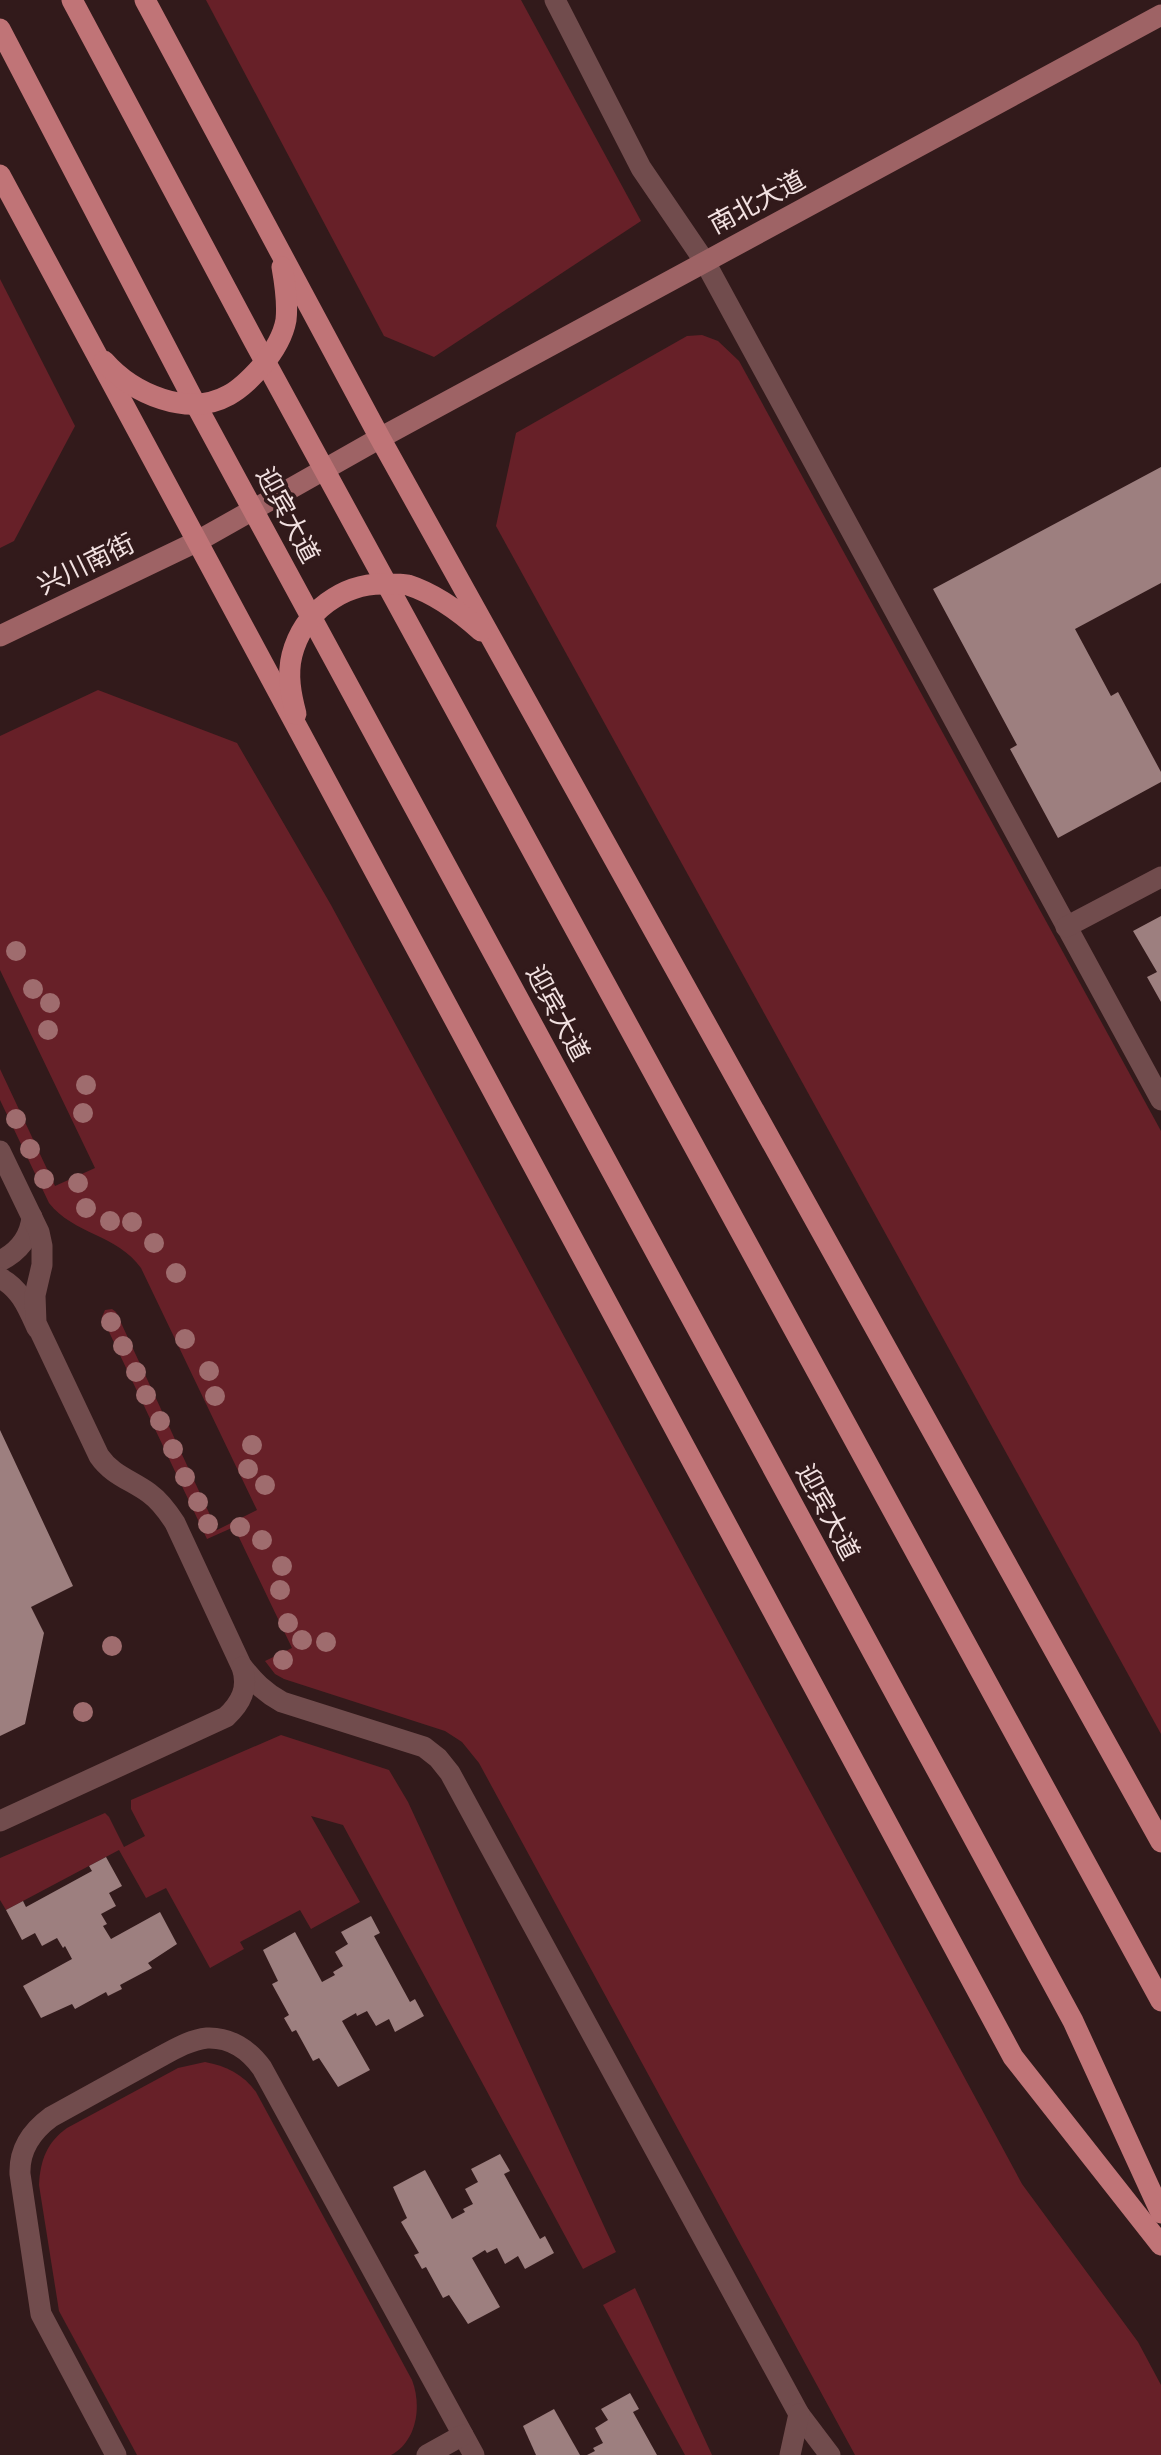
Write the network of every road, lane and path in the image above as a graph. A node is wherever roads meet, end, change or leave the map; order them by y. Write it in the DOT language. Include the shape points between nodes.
graph roads {
  1 [pos="72,0"];
  2 [pos="145,0"];
  3 [pos="555,0"];
  4 [pos="1161,15"];
  5 [pos="0,29"];
  6 [pos="0,175"];
  7 [pos="277,245"];
  8 [pos="705,262"];
  9 [pos="91,346"];
  10 [pos="380,438"];
  11 [pos="196,542"];
  12 [pos="0,636"];
  13 [pos="498,647"];
  14 [pos="300,737"];
  15 [pos="1161,877"];
  16 [pos="1066,927"];
  17 [pos="1161,1100"];
  18 [pos="0,1151"];
  19 [pos="32,1217"];
  20 [pos="0,1261"];
  21 [pos="0,1278"];
  22 [pos="41,1336"];
  23 [pos="241,1665"];
  24 [pos="282,1702"];
  25 [pos="214,1724"];
  26 [pos="0,1821"];
  27 [pos="1161,1842"];
  28 [pos="1161,2001"];
  29 [pos="1161,2213"];
  30 [pos="1161,2245"];
  31 [pos="799,2414"];
  32 [pos="463,2435"];
  33 [pos="116,2455"];
  34 [pos="427,2455"];
  35 [pos="474,2455"];
  36 [pos="790,2455"];
  37 [pos="830,2455"];
  1 -- 28 [label="main road, 迎宾大道"];
  2 -- 7 [label="main road"];
  3 -- 8 [label="street" via="642,168"];
  4 -- 8 [label="street, 南北大道"];
  5 -- 29 [label="main road, 迎宾大道" via="195,403 1073,2021"];
  6 -- 9 [label="main road"];
  7 -- 9 [label="main road" via="286,290 286,322 272,354 248,382 229,395 211,402 175,403 152,396 113,371"];
  7 -- 10 [label="main road"];
  8 -- 10 [label="street, 南北大道"];
  8 -- 16 [label="street"];
  9 -- 11 [label="main road"];
  10 -- 11 [label="street, 南北大道"];
  10 -- 13 [label="main road"];
  11 -- 12 [label="street, 兴川南街"];
  11 -- 14 [label="main road"];
  13 -- 14 [label="main road" via="461,613 407,585 353,587 327,602 302,628 292,657 290,687"];
  13 -- 27 [label="main road"];
  14 -- 30 [label="main road" via="1013,2057"];
  15 -- 16 [label="street"];
  16 -- 17 [label="street"];
  18 -- 19 [label="street"];
  19 -- 20 [label="street" via="22,1245"];
  19 -- 22 [label="street" via="42,1246 35,1295"];
  21 -- 22 [label="street" via="23,1299"];
  22 -- 23 [label="street" via="99,1456 114,1474 150,1494 175,1523"];
  23 -- 24 [label="street" via="252,1681"];
  23 -- 25 [label="street" via="242,1699"];
  24 -- 25 [label="street" via="260,1703"];
  24 -- 31 [label="street" via="424,1747 450,1773"];
  25 -- 26 [label="street"];
  31 -- 36 [label="street"];
  31 -- 37 [label="street"];
  32 -- 33 [label="street" via="262,2068 238,2045 211,2038 184,2045 51,2117 29,2138 20,2159 41,2314"];
  32 -- 34 [label="street"];
  32 -- 35 [label="street"];
}
